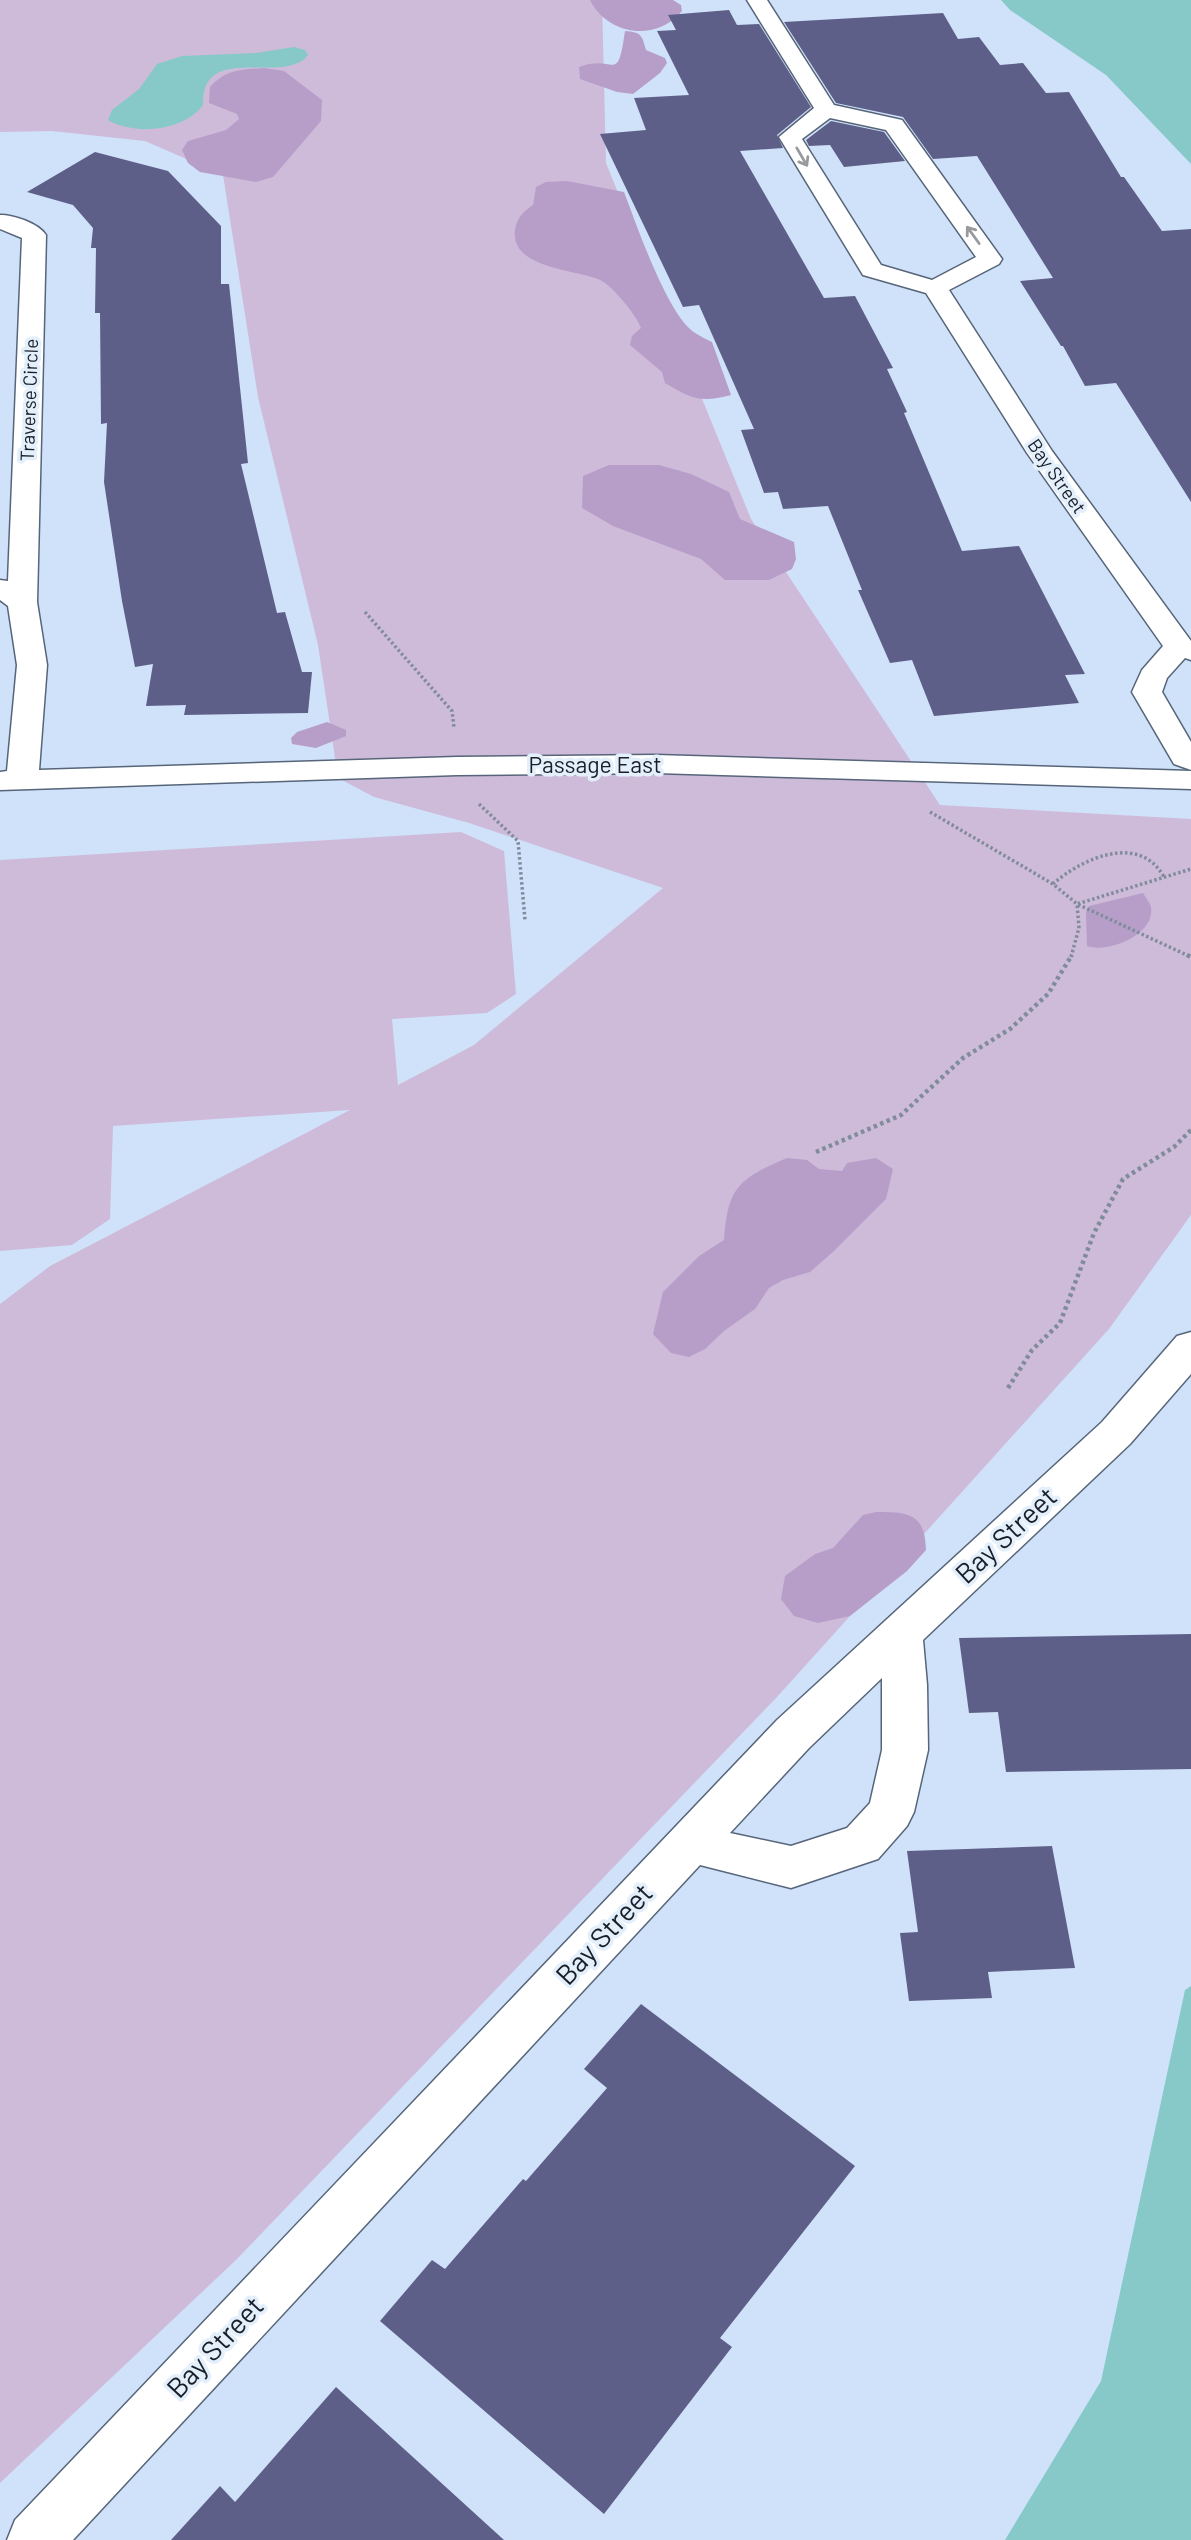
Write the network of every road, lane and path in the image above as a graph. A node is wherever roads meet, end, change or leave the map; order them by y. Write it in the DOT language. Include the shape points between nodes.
graph roads {
  1 [pos="757,0"];
  2 [pos="826,110"];
  3 [pos="0,222"];
  4 [pos="935,289"];
  5 [pos="11,594"];
  6 [pos="1185,649"];
  7 [pos="1191,761"];
  8 [pos="1191,780"];
  9 [pos="11,781"];
  10 [pos="479,803"];
  11 [pos="493,803"];
  12 [pos="922,806"];
  13 [pos="1191,869"];
  14 [pos="1164,877"];
  15 [pos="1053,884"];
  16 [pos="1077,904"];
  17 [pos="1191,957"];
  18 [pos="1191,1130"];
  19 [pos="816,1152"];
  20 [pos="1191,1347"];
  21 [pos="1008,1388"];
  22 [pos="900,1633"];
  23 [pos="691,1841"];
  24 [pos="34,2540"];
  1 -- 2 [label="street"];
  2 -- 4 [label="street, one-way" via="790,136 823,194 872,270"];
  4 -- 2 [label="street, one-way" via="990,259 894,125"];
  3 -- 5 [label="street, Traverse Circle" via="34,235"];
  4 -- 6 [label="street, Bay Street" via="1040,453"];
  5 -- 9 [label="street, Traverse Circle" via="32,665"];
  6 -- 7 [label="street" via="1153,676 1147,692 1158,716"];
  8 -- 9 [label="street, Passage East" via="656,764"];
  10 -- 11 [label="path"];
  12 -- 15 [label="path"];
  13 -- 14 [label="path"];
  14 -- 15 [label="path" via="1136,855 1116,852 1086,860"];
  14 -- 16 [label="path"];
  15 -- 16 [label="path"];
  16 -- 17 [label="path"];
  16 -- 19 [label="path" via="1075,951 1048,994 1010,1029 963,1058 901,1115"];
  18 -- 21 [label="path" via="1174,1147 1123,1179 1094,1233 1060,1323 1032,1350"];
  20 -- 22 [label="street, Bay Street" via="1116,1433"];
  22 -- 23 [label="street, Bay Street" via="793,1734"];
  22 -- 23 [label="street" via="905,1750 891,1812 862,1844 791,1867"];
  23 -- 24 [label="street, Bay Street"];
}
